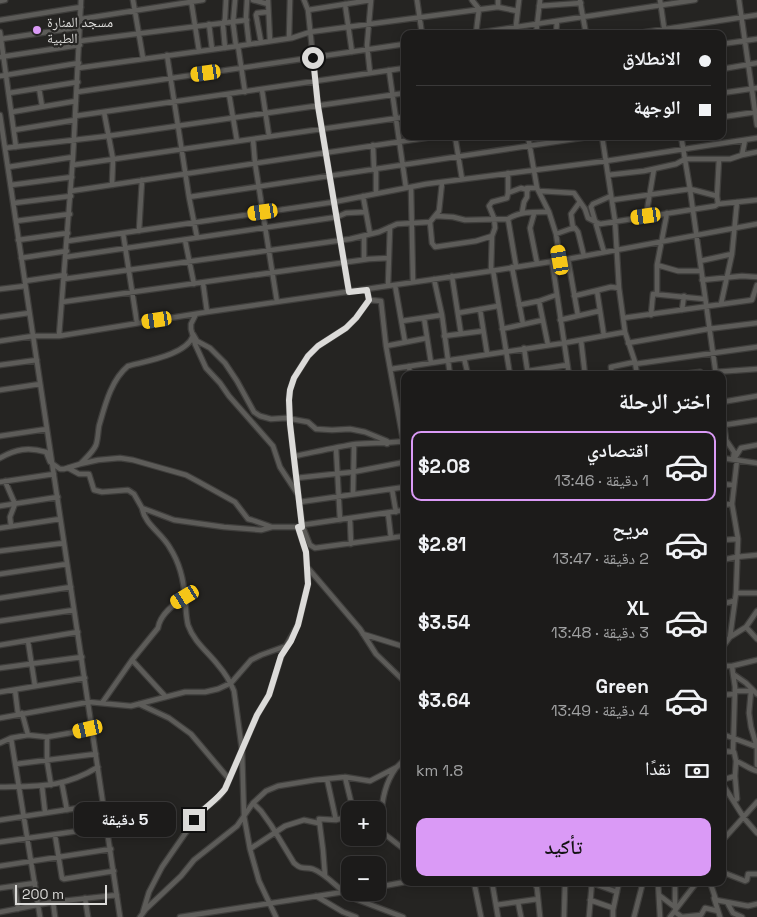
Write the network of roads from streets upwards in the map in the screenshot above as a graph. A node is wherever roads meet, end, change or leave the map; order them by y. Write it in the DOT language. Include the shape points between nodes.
graph roads {
  1 [pos="4,0"];
  2 [pos="81,0"];
  3 [pos="133,0"];
  4 [pos="191,0"];
  5 [pos="203,0"];
  6 [pos="226,0"];
  7 [pos="235,0"];
  8 [pos="247,0"];
  9 [pos="253,0"];
  10 [pos="290,0"];
  11 [pos="304,0"];
  12 [pos="371,0"];
  13 [pos="417,0"];
  14 [pos="472,0"];
  15 [pos="498,0"];
  16 [pos="519,0"];
  17 [pos="540,0"];
  18 [pos="695,0"];
  19 [pos="738,0"];
  20 [pos="0,1"];
  21 [pos="361,1"];
  22 [pos="580,1"];
  23 [pos="268,2"];
  24 [pos="660,2"];
  25 [pos="345,4"];
  26 [pos="539,6"];
  27 [pos="81,7"];
  28 [pos="498,7"];
  29 [pos="479,9"];
  30 [pos="308,10"];
  31 [pos="134,11"];
  32 [pos="517,11"];
  33 [pos="267,12"];
  34 [pos="757,15"];
  35 [pos="419,17"];
  36 [pos="583,17"];
  37 [pos="741,17"];
  38 [pos="81,19"];
  39 [pos="0,20"];
  40 [pos="246,20"];
  41 [pos="234,21"];
  42 [pos="223,22"];
  43 [pos="557,22"];
  44 [pos="209,24"];
  45 [pos="369,25"];
  46 [pos="537,25"];
  47 [pos="196,26"];
  48 [pos="81,27"];
  49 [pos="348,27"];
  50 [pos="516,28"];
  51 [pos="421,30"];
  52 [pos="476,30"];
  53 [pos="506,30"];
  54 [pos="536,30"];
  55 [pos="556,30"];
  56 [pos="585,30"];
  57 [pos="665,30"];
  58 [pos="670,30"];
  59 [pos="0,32"];
  60 [pos="310,32"];
  61 [pos="139,34"];
  62 [pos="289,38"];
  63 [pos="1,39"];
  64 [pos="757,39"];
  65 [pos="270,41"];
  66 [pos="745,41"];
  67 [pos="260,42"];
  68 [pos="80,43"];
  69 [pos="726,43"];
  70 [pos="249,44"];
  71 [pos="401,45"];
  72 [pos="237,46"];
  73 [pos="225,48"];
  74 [pos="212,49"];
  75 [pos="367,50"];
  76 [pos="199,51"];
  77 [pos="352,52"];
  78 [pos="167,55"];
  79 [pos="2,57"];
  80 [pos="143,58"];
  81 [pos="313,58"];
  82 [pos="757,63"];
  83 [pos="79,65"];
  84 [pos="748,65"];
  85 [pos="242,68"];
  86 [pos="401,68"];
  87 [pos="726,68"];
  88 [pos="389,70"];
  89 [pos="370,73"];
  90 [pos="7,74"];
  91 [pos="0,76"];
  92 [pos="171,78"];
  93 [pos="316,81"];
  94 [pos="78,82"];
  95 [pos="39,88"];
  96 [pos="754,89"];
  97 [pos="262,90"];
  98 [pos="77,92"];
  99 [pos="245,92"];
  100 [pos="726,92"];
  101 [pos="9,93"];
  102 [pos="229,94"];
  103 [pos="401,94"];
  104 [pos="392,95"];
  105 [pos="76,101"];
  106 [pos="176,101"];
  107 [pos="42,106"];
  108 [pos="318,106"];
  109 [pos="12,112"];
  110 [pos="104,112"];
  111 [pos="756,112"];
  112 [pos="265,113"];
  113 [pos="0,115"];
  114 [pos="726,116"];
  115 [pos="75,118"];
  116 [pos="232,118"];
  117 [pos="397,118"];
  118 [pos="401,118"];
  119 [pos="179,125"];
  120 [pos="757,126"];
  121 [pos="322,129"];
  122 [pos="14,130"];
  123 [pos="108,136"];
  124 [pos="269,136"];
  125 [pos="757,138"];
  126 [pos="2,139"];
  127 [pos="253,139"];
  128 [pos="74,140"];
  129 [pos="408,140"];
  130 [pos="456,140"];
  131 [pos="528,140"];
  132 [pos="568,140"];
  133 [pos="603,140"];
  134 [pos="682,140"];
  135 [pos="745,140"];
  136 [pos="237,141"];
  137 [pos="400,141"];
  138 [pos="373,145"];
  139 [pos="529,146"];
  140 [pos="16,147"];
  141 [pos="5,148"];
  142 [pos="182,149"];
  143 [pos="683,149"];
  144 [pos="757,152"];
  145 [pos="326,153"];
  146 [pos="742,155"];
  147 [pos="74,157"];
  148 [pos="458,157"];
  149 [pos="113,159"];
  150 [pos="685,159"];
  151 [pos="719,159"];
  152 [pos="606,161"];
  153 [pos="255,163"];
  154 [pos="73,165"];
  155 [pos="403,166"];
  156 [pos="8,167"];
  157 [pos="654,168"];
  158 [pos="375,170"];
  159 [pos="533,170"];
  160 [pos="508,173"];
  161 [pos="186,174"];
  162 [pos="329,175"];
  163 [pos="608,175"];
  164 [pos="72,177"];
  165 [pos="142,180"];
  166 [pos="462,180"];
  167 [pos="442,183"];
  168 [pos="11,185"];
  169 [pos="112,185"];
  170 [pos="260,186"];
  171 [pos="409,188"];
  172 [pos="538,189"];
  173 [pos="690,189"];
  174 [pos="528,190"];
  175 [pos="508,192"];
  176 [pos="71,193"];
  177 [pos="376,193"];
  178 [pos="649,194"];
  179 [pos="363,196"];
  180 [pos="718,196"];
  181 [pos="189,197"];
  182 [pos="612,198"];
  183 [pos="757,200"];
  184 [pos="334,202"];
  185 [pos="737,202"];
  186 [pos="14,203"];
  187 [pos="579,203"];
  188 [pos="718,204"];
  189 [pos="693,210"];
  190 [pos="263,212"];
  191 [pos="366,212"];
  192 [pos="549,212"];
  193 [pos="522,213"];
  194 [pos="667,213"];
  195 [pos="70,214"];
  196 [pos="534,214"];
  197 [pos="436,216"];
  198 [pos="646,216"];
  199 [pos="336,217"];
  200 [pos="494,218"];
  201 [pos="508,219"];
  202 [pos="16,221"];
  203 [pos="615,221"];
  204 [pos="194,222"];
  205 [pos="430,222"];
  206 [pos="595,222"];
  207 [pos="412,223"];
  208 [pos="757,224"];
  209 [pos="266,227"];
  210 [pos="390,227"];
  211 [pos="573,228"];
  212 [pos="734,229"];
  213 [pos="139,231"];
  214 [pos="68,233"];
  215 [pos="123,233"];
  216 [pos="370,234"];
  217 [pos="556,234"];
  218 [pos="696,234"];
  219 [pos="364,236"];
  220 [pos="492,236"];
  221 [pos="197,237"];
  222 [pos="18,240"];
  223 [pos="185,240"];
  224 [pos="340,240"];
  225 [pos="68,241"];
  226 [pos="663,241"];
  227 [pos="125,248"];
  228 [pos="269,249"];
  229 [pos="616,250"];
  230 [pos="604,252"];
  231 [pos="67,254"];
  232 [pos="732,254"];
  233 [pos="584,256"];
  234 [pos="21,258"];
  235 [pos="390,258"];
  236 [pos="364,259"];
  237 [pos="568,259"];
  238 [pos="560,260"];
  239 [pos="552,261"];
  240 [pos="700,261"];
  241 [pos="190,262"];
  242 [pos="344,263"];
  243 [pos="537,264"];
  244 [pos="658,265"];
  245 [pos="514,267"];
  246 [pos="129,270"];
  247 [pos="492,270"];
  248 [pos="701,271"];
  249 [pos="273,273"];
  250 [pos="452,276"];
  251 [pos="65,277"];
  252 [pos="727,277"];
  253 [pos="757,277"];
  254 [pos="434,279"];
  255 [pos="25,280"];
  256 [pos="702,280"];
  257 [pos="413,282"];
  258 [pos="203,283"];
  259 [pos="194,284"];
  260 [pos="395,285"];
  261 [pos="757,285"];
  262 [pos="26,286"];
  263 [pos="388,286"];
  264 [pos="619,288"];
  265 [pos="0,289"];
  266 [pos="367,290"];
  267 [pos="597,291"];
  268 [pos="349,292"];
  269 [pos="132,293"];
  270 [pos="657,293"];
  271 [pos="556,295"];
  272 [pos="574,296"];
  273 [pos="684,296"];
  274 [pos="756,296"];
  275 [pos="704,299"];
  276 [pos="369,300"];
  277 [pos="539,301"];
  278 [pos="62,302"];
  279 [pos="277,302"];
  280 [pos="721,304"];
  281 [pos="519,305"];
  282 [pos="498,306"];
  283 [pos="705,307"];
  284 [pos="480,309"];
  285 [pos="682,310"];
  286 [pos="599,311"];
  287 [pos="207,312"];
  288 [pos="29,313"];
  289 [pos="458,313"];
  290 [pos="196,314"];
  291 [pos="651,314"];
  292 [pos="442,315"];
  293 [pos="578,316"];
  294 [pos="0,317"];
  295 [pos="424,318"];
  296 [pos="624,318"];
  297 [pos="543,320"];
  298 [pos="560,320"];
  299 [pos="402,321"];
  300 [pos="138,323"];
  301 [pos="757,323"];
  302 [pos="523,324"];
  303 [pos="502,329"];
  304 [pos="708,329"];
  305 [pos="483,331"];
  306 [pos="625,332"];
  307 [pos="193,334"];
  308 [pos="461,334"];
  309 [pos="33,336"];
  310 [pos="59,336"];
  311 [pos="444,336"];
  312 [pos="604,336"];
  313 [pos="427,338"];
  314 [pos="581,340"];
  315 [pos="0,341"];
  316 [pos="406,342"];
  317 [pos="564,343"];
  318 [pos="628,343"];
  319 [pos="548,345"];
  320 [pos="386,346"];
  321 [pos="524,348"];
  322 [pos="757,348"];
  323 [pos="506,352"];
  324 [pos="487,354"];
  325 [pos="714,354"];
  326 [pos="464,358"];
  327 [pos="37,360"];
  328 [pos="448,360"];
  329 [pos="431,363"];
  330 [pos="635,363"];
  331 [pos="0,365"];
  332 [pos="568,365"];
  333 [pos="409,366"];
  334 [pos="550,368"];
  335 [pos="391,369"];
  336 [pos="757,369"];
  337 [pos="410,371"];
  338 [pos="449,371"];
  339 [pos="467,371"];
  340 [pos="509,371"];
  341 [pos="528,371"];
  342 [pos="537,371"];
  343 [pos="550,371"];
  344 [pos="569,371"];
  345 [pos="585,371"];
  346 [pos="612,371"];
  347 [pos="636,371"];
  348 [pos="716,371"];
  349 [pos="726,373"];
  350 [pos="40,384"];
  351 [pos="0,390"];
  352 [pos="757,396"];
  353 [pos="726,401"];
  354 [pos="398,414"];
  355 [pos="290,419"];
  356 [pos="757,420"];
  357 [pos="726,425"];
  358 [pos="401,428"];
  359 [pos="47,429"];
  360 [pos="0,436"];
  361 [pos="401,439"];
  362 [pos="726,440"];
  363 [pos="388,444"];
  364 [pos="354,445"];
  365 [pos="757,445"];
  366 [pos="336,448"];
  367 [pos="294,456"];
  368 [pos="0,458"];
  369 [pos="726,458"];
  370 [pos="734,459"];
  371 [pos="401,463"];
  372 [pos="757,463"];
  373 [pos="80,464"];
  374 [pos="68,468"];
  375 [pos="53,469"];
  376 [pos="353,472"];
  377 [pos="337,474"];
  378 [pos="296,478"];
  379 [pos="2,481"];
  380 [pos="726,484"];
  381 [pos="733,485"];
  382 [pos="401,487"];
  383 [pos="392,488"];
  384 [pos="353,494"];
  385 [pos="298,496"];
  386 [pos="339,496"];
  387 [pos="58,497"];
  388 [pos="300,502"];
  389 [pos="15,504"];
  390 [pos="732,504"];
  391 [pos="726,505"];
  392 [pos="0,506"];
  393 [pos="142,508"];
  394 [pos="401,511"];
  395 [pos="396,512"];
  396 [pos="388,513"];
  397 [pos="60,519"];
  398 [pos="350,519"];
  399 [pos="340,520"];
  400 [pos="11,526"];
  401 [pos="301,526"];
  402 [pos="272,527"];
  403 [pos="0,528"];
  404 [pos="401,537"];
  405 [pos="391,538"];
  406 [pos="738,539"];
  407 [pos="726,540"];
  408 [pos="64,543"];
  409 [pos="351,544"];
  410 [pos="0,552"];
  411 [pos="757,554"];
  412 [pos="736,557"];
  413 [pos="726,559"];
  414 [pos="67,564"];
  415 [pos="307,567"];
  416 [pos="0,574"];
  417 [pos="70,588"];
  418 [pos="736,592"];
  419 [pos="757,593"];
  420 [pos="185,597"];
  421 [pos="0,598"];
  422 [pos="734,600"];
  423 [pos="726,603"];
  424 [pos="74,610"];
  425 [pos="757,611"];
  426 [pos="0,621"];
  427 [pos="746,627"];
  428 [pos="78,632"];
  429 [pos="363,634"];
  430 [pos="730,637"];
  431 [pos="757,639"];
  432 [pos="28,641"];
  433 [pos="726,642"];
  434 [pos="0,645"];
  435 [pos="286,646"];
  436 [pos="401,646"];
  437 [pos="82,657"];
  438 [pos="132,660"];
  439 [pos="757,660"];
  440 [pos="31,663"];
  441 [pos="726,666"];
  442 [pos="732,666"];
  443 [pos="0,668"];
  444 [pos="733,674"];
  445 [pos="85,678"];
  446 [pos="401,678"];
  447 [pos="231,683"];
  448 [pos="34,686"];
  449 [pos="15,690"];
  450 [pos="0,692"];
  451 [pos="735,692"];
  452 [pos="754,692"];
  453 [pos="726,693"];
  454 [pos="166,697"];
  455 [pos="89,702"];
  456 [pos="102,703"];
  457 [pos="139,704"];
  458 [pos="20,714"];
  459 [pos="0,718"];
  460 [pos="92,729"];
  461 [pos="28,735"];
  462 [pos="726,735"];
  463 [pos="47,737"];
  464 [pos="11,738"];
  465 [pos="733,738"];
  466 [pos="0,743"];
  467 [pos="756,744"];
  468 [pos="242,750"];
  469 [pos="726,750"];
  470 [pos="733,751"];
  471 [pos="96,754"];
  472 [pos="48,761"];
  473 [pos="736,761"];
  474 [pos="401,763"];
  475 [pos="16,764"];
  476 [pos="757,765"];
  477 [pos="98,767"];
  478 [pos="397,767"];
  479 [pos="757,772"];
  480 [pos="735,776"];
  481 [pos="345,777"];
  482 [pos="327,778"];
  483 [pos="229,779"];
  484 [pos="726,779"];
  485 [pos="62,784"];
  486 [pos="51,785"];
  487 [pos="42,786"];
  488 [pos="0,787"];
  489 [pos="20,788"];
  490 [pos="726,790"];
  491 [pos="352,801"];
  492 [pos="381,801"];
  493 [pos="734,801"];
  494 [pos="253,803"];
  495 [pos="756,803"];
  496 [pos="104,804"];
  497 [pos="68,810"];
  498 [pos="45,812"];
  499 [pos="24,816"];
  500 [pos="244,816"];
  501 [pos="744,818"];
  502 [pos="341,819"];
  503 [pos="0,820"];
  504 [pos="336,820"];
  505 [pos="318,823"];
  506 [pos="107,827"];
  507 [pos="276,833"];
  508 [pos="757,833"];
  509 [pos="55,835"];
  510 [pos="386,835"];
  511 [pos="726,837"];
  512 [pos="28,838"];
  513 [pos="0,842"];
  514 [pos="401,847"];
  515 [pos="111,849"];
  516 [pos="250,849"];
  517 [pos="58,857"];
  518 [pos="32,861"];
  519 [pos="0,866"];
  520 [pos="114,871"];
  521 [pos="726,874"];
  522 [pos="757,874"];
  523 [pos="325,876"];
  524 [pos="35,883"];
  525 [pos="401,883"];
  526 [pos="15,886"];
  527 [pos="386,886"];
  528 [pos="475,886"];
  529 [pos="493,886"];
  530 [pos="535,886"];
  531 [pos="565,886"];
  532 [pos="592,886"];
  533 [pos="600,886"];
  534 [pos="618,886"];
  535 [pos="642,886"];
  536 [pos="658,886"];
  537 [pos="675,886"];
  538 [pos="694,886"];
  539 [pos="712,886"];
  540 [pos="0,888"];
  541 [pos="341,889"];
  542 [pos="341,892"];
  543 [pos="617,892"];
  544 [pos="712,894"];
  545 [pos="117,895"];
  546 [pos="659,895"];
  547 [pos="316,896"];
  548 [pos="85,898"];
  549 [pos="538,899"];
  550 [pos="590,900"];
  551 [pos="361,901"];
  552 [pos="53,902"];
  553 [pos="518,902"];
  554 [pos="271,903"];
  555 [pos="728,904"];
  556 [pos="757,904"];
  557 [pos="38,905"];
  558 [pos="496,905"];
  559 [pos="613,908"];
  560 [pos="18,909"];
  561 [pos="676,910"];
  562 [pos="718,911"];
  563 [pos="0,912"];
  564 [pos="202,915"];
  565 [pos="141,916"];
  566 [pos="40,917"];
  567 [pos="54,917"];
  568 [pos="88,917"];
  569 [pos="120,917"];
  570 [pos="180,917"];
  571 [pos="276,917"];
  572 [pos="356,917"];
  573 [pos="403,917"];
  574 [pos="481,917"];
  575 [pos="498,917"];
  576 [pos="521,917"];
  577 [pos="540,917"];
  578 [pos="564,917"];
  579 [pos="589,917"];
  580 [pos="613,917"];
  581 [pos="634,917"];
  582 [pos="660,917"];
  583 [pos="670,917"];
  584 [pos="720,917"];
  585 [pos="742,917"];
  1 -- 20 [label="street"];
  2 -- 27 [label="street"];
  3 -- 31 [label="street"];
  4 -- 5 [label="street"];
  4 -- 31 [label="street"];
  4 -- 47 [label="street"];
  6 -- 42 [label="street"];
  7 -- 41 [label="street"];
  8 -- 40 [label="street"];
  9 -- 23 [label="street"];
  10 -- 62 [label="street"];
  11 -- 30 [label="street"];
  12 -- 21 [label="street"];
  12 -- 45 [label="street"];
  13 -- 35 [label="street"];
  14 -- 29 [label="street"];
  15 -- 28 [label="street"];
  16 -- 32 [label="street"];
  17 -- 26 [label="street"];
  18 -- 24 [label="street"];
  19 -- 37 [label="street"];
  21 -- 25 [label="street"];
  22 -- 26 [label="street"];
  22 -- 36 [label="street"];
  23 -- 33 [label="street"];
  24 -- 36 [label="street"];
  24 -- 57 [label="street"];
  25 -- 30 [label="street"];
  25 -- 49 [label="street"];
  26 -- 46 [label="street"];
  27 -- 38 [label="street"];
  27 -- 39 [label="street"];
  28 -- 29 [label="street"];
  28 -- 32 [label="street"];
  29 -- 35 [label="street"];
  29 -- 52 [label="street"];
  30 -- 60 [label="street"];
  31 -- 38 [label="street"];
  31 -- 61 [label="street"];
  32 -- 50 [label="street"];
  33 -- 65 [label="street"];
  33 -- 67 [label="street" via="256,15"];
  34 -- 37 [label="street"];
  35 -- 45 [label="street"];
  35 -- 51 [label="street"];
  36 -- 43 [label="street"];
  36 -- 56 [label="street"];
  37 -- 58 [label="street"];
  37 -- 66 [label="street"];
  38 -- 48 [label="street"];
  40 -- 41 [label="street"];
  40 -- 70 [label="street"];
  41 -- 42 [label="street"];
  41 -- 72 [label="street"];
  42 -- 44 [label="street"];
  42 -- 73 [label="street"];
  43 -- 46 [label="street"];
  43 -- 55 [label="street"];
  44 -- 47 [label="street"];
  44 -- 74 [label="street"];
  45 -- 49 [label="street"];
  45 -- 75 [label="street"];
  46 -- 50 [label="street"];
  46 -- 54 [label="street"];
  47 -- 61 [label="street"];
  47 -- 76 [label="street"];
  48 -- 63 [label="street"];
  48 -- 68 [label="street"];
  49 -- 60 [label="street"];
  49 -- 77 [label="street"];
  50 -- 53 [label="street"];
  59 -- 63 [label="street"];
  60 -- 62 [label="street"];
  60 -- 81 [label="street"];
  61 -- 68 [label="street"];
  61 -- 80 [label="street"];
  62 -- 65 [label="street"];
  63 -- 79 [label="street"];
  64 -- 66 [label="street"];
  65 -- 67 [label="street"];
  66 -- 69 [label="street"];
  66 -- 84 [label="street"];
  67 -- 70 [label="street"];
  68 -- 79 [label="street"];
  68 -- 83 [label="street"];
  70 -- 72 [label="street"];
  71 -- 75 [label="street"];
  72 -- 73 [label="street"];
  72 -- 85 [label="street"];
  73 -- 74 [label="street"];
  74 -- 76 [label="street"];
  75 -- 77 [label="street"];
  75 -- 89 [label="street"];
  76 -- 78 [label="street"];
  77 -- 81 [label="street"];
  78 -- 80 [label="street"];
  78 -- 92 [label="street"];
  79 -- 90 [label="street"];
  80 -- 83 [label="street"];
  81 -- 85 [label="street"];
  81 -- 93 [label="street"];
  82 -- 84 [label="street"];
  83 -- 90 [label="street"];
  83 -- 94 [label="street"];
  84 -- 87 [label="street"];
  84 -- 96 [label="street"];
  85 -- 92 [label="street"];
  85 -- 99 [label="street"];
  86 -- 88 [label="street"];
  88 -- 89 [label="street"];
  88 -- 104 [label="street"];
  89 -- 93 [label="street"];
  90 -- 91 [label="street"];
  90 -- 101 [label="street"];
  92 -- 98 [label="street"];
  92 -- 106 [label="street"];
  93 -- 97 [label="street"];
  93 -- 108 [label="street"];
  94 -- 95 [label="street"];
  94 -- 98 [label="street"];
  95 -- 101 [label="street"];
  95 -- 107 [label="street"];
  96 -- 100 [label="street"];
  96 -- 111 [label="street"];
  97 -- 99 [label="street"];
  97 -- 112 [label="street"];
  98 -- 105 [label="street"];
  99 -- 102 [label="street"];
  101 -- 109 [label="street"];
  102 -- 106 [label="street"];
  102 -- 116 [label="street"];
  103 -- 104 [label="street"];
  104 -- 108 [label="street"];
  104 -- 117 [label="street"];
  105 -- 107 [label="street"];
  105 -- 115 [label="street"];
  106 -- 110 [label="street"];
  106 -- 119 [label="street"];
  107 -- 109 [label="street"];
  108 -- 112 [label="street"];
  108 -- 121 [label="street"];
  109 -- 122 [label="street"];
  110 -- 115 [label="street"];
  110 -- 123 [label="street"];
  111 -- 114 [label="street"];
  111 -- 120 [label="street"];
  112 -- 116 [label="street"];
  112 -- 124 [label="street"];
  113 -- 126 [label="street"];
  115 -- 122 [label="street"];
  115 -- 128 [label="street"];
  116 -- 119 [label="street"];
  116 -- 136 [label="street"];
  117 -- 118 [label="street"];
  117 -- 121 [label="street"];
  117 -- 137 [label="street"];
  119 -- 123 [label="street"];
  119 -- 142 [label="street"];
  121 -- 124 [label="street"];
  121 -- 145 [label="street"];
  122 -- 140 [label="street"];
  123 -- 128 [label="street"];
  123 -- 149 [label="street"];
  124 -- 127 [label="street"];
  125 -- 135 [label="street"];
  126 -- 141 [label="street"];
  127 -- 136 [label="street"];
  127 -- 153 [label="street"];
  128 -- 140 [label="street"];
  128 -- 147 [label="street"];
  129 -- 137 [label="street"];
  130 -- 148 [label="street"];
  131 -- 139 [label="street"];
  132 -- 139 [label="street"];
  133 -- 152 [label="street"];
  134 -- 143 [label="street"];
  135 -- 143 [label="street"];
  135 -- 146 [label="street"];
  136 -- 142 [label="street"];
  137 -- 138 [label="street"];
  137 -- 155 [label="street"];
  138 -- 145 [label="street"];
  138 -- 158 [label="street"];
  139 -- 148 [label="street"];
  139 -- 159 [label="street"];
  140 -- 141 [label="street"];
  141 -- 156 [label="street"];
  142 -- 149 [label="street"];
  142 -- 161 [label="street"];
  143 -- 150 [label="street"];
  143 -- 152 [label="street"];
  144 -- 146 [label="street"];
  145 -- 153 [label="street"];
  145 -- 162 [label="street"];
  146 -- 151 [label="street"];
  147 -- 154 [label="street"];
  147 -- 156 [label="street"];
  148 -- 155 [label="street"];
  148 -- 166 [label="street"];
  149 -- 154 [label="street"];
  149 -- 169 [label="street"];
  150 -- 151 [label="street"];
  150 -- 157 [label="street"];
  150 -- 173 [label="street"];
  151 -- 180 [label="street"];
  152 -- 159 [label="street"];
  152 -- 163 [label="street"];
  153 -- 161 [label="street"];
  153 -- 170 [label="street"];
  154 -- 164 [label="street"];
  155 -- 158 [label="street"];
  155 -- 171 [label="street"];
  156 -- 168 [label="street"];
  157 -- 163 [label="street"];
  157 -- 178 [label="street"];
  158 -- 162 [label="street"];
  158 -- 177 [label="street"];
  159 -- 160 [label="street"];
  159 -- 172 [label="street"];
  160 -- 166 [label="street"];
  160 -- 175 [label="street"];
  161 -- 165 [label="street"];
  161 -- 181 [label="street"];
  162 -- 170 [label="street"];
  162 -- 184 [label="street"];
  163 -- 182 [label="street"];
  164 -- 168 [label="street"];
  164 -- 176 [label="street"];
  165 -- 169 [label="street"];
  165 -- 213 [label="street"];
  166 -- 167 [label="street"];
  167 -- 171 [label="street"];
  167 -- 197 [label="street"];
  168 -- 186 [label="street"];
  169 -- 176 [label="street"];
  170 -- 181 [label="street"];
  170 -- 190 [label="street"];
  171 -- 177 [label="street"];
  171 -- 207 [label="street"];
  172 -- 174 [label="street"];
  172 -- 187 [label="street" via="573,193"];
  172 -- 192 [label="street"];
  173 -- 178 [label="street"];
  173 -- 180 [label="street"];
  173 -- 189 [label="street"];
  174 -- 175 [label="street" via="521,188"];
  174 -- 193 [label="street"];
  175 -- 200 [label="street" via="506,198 490,204"];
  176 -- 186 [label="street"];
  176 -- 195 [label="street"];
  177 -- 179 [label="street"];
  178 -- 182 [label="street"];
  178 -- 198 [label="street"];
  179 -- 184 [label="street"];
  179 -- 191 [label="street"];
  180 -- 188 [label="street"];
  181 -- 204 [label="street"];
  182 -- 203 [label="street"];
  182 -- 206 [label="street" via="592,205"];
  183 -- 185 [label="street"];
  184 -- 190 [label="street"];
  184 -- 199 [label="street"];
  185 -- 188 [label="street"];
  185 -- 212 [label="street"];
  186 -- 202 [label="street"];
  187 -- 206 [label="street" via="588,218"];
  187 -- 211 [label="street" via="571,214"];
  188 -- 189 [label="street"];
  189 -- 194 [label="street"];
  189 -- 218 [label="street"];
  190 -- 204 [label="street"];
  190 -- 209 [label="street"];
  191 -- 199 [label="street"];
  191 -- 216 [label="street"];
  192 -- 196 [label="street"];
  192 -- 217 [label="street"];
  193 -- 196 [label="street"];
  193 -- 201 [label="street"];
  194 -- 198 [label="street"];
  194 -- 226 [label="street"];
  195 -- 202 [label="street"];
  195 -- 214 [label="street"];
  196 -- 243 [label="street" via="530,228"];
  197 -- 200 [label="street" via="465,220"];
  197 -- 205 [label="street"];
  198 -- 203 [label="street"];
  199 -- 209 [label="street"];
  199 -- 224 [label="street"];
  200 -- 201 [label="street"];
  200 -- 220 [label="street"];
  201 -- 245 [label="street"];
  202 -- 222 [label="street"];
  203 -- 206 [label="street"];
  203 -- 229 [label="street"];
  204 -- 213 [label="street"];
  204 -- 221 [label="street"];
  205 -- 207 [label="street"];
  205 -- 220 [label="street" via="435,247"];
  206 -- 230 [label="street"];
  207 -- 210 [label="street"];
  207 -- 257 [label="street"];
  208 -- 212 [label="street"];
  209 -- 221 [label="street"];
  209 -- 228 [label="street"];
  210 -- 216 [label="street"];
  210 -- 235 [label="street"];
  211 -- 217 [label="street"];
  211 -- 233 [label="street" via="578,232"];
  212 -- 218 [label="street"];
  212 -- 232 [label="street"];
  213 -- 215 [label="street"];
  214 -- 222 [label="street"];
  214 -- 225 [label="street"];
  215 -- 225 [label="street"];
  215 -- 227 [label="street"];
  216 -- 219 [label="street"];
  217 -- 238 [label="street"];
  218 -- 226 [label="street"];
  218 -- 240 [label="street"];
  219 -- 224 [label="street"];
  219 -- 236 [label="street"];
  220 -- 247 [label="street"];
  221 -- 223 [label="street"];
  222 -- 234 [label="street"];
  223 -- 227 [label="street"];
  223 -- 241 [label="street"];
  224 -- 228 [label="street"];
  224 -- 242 [label="street"];
  225 -- 231 [label="street"];
  226 -- 229 [label="street"];
  226 -- 244 [label="street"];
  227 -- 231 [label="street"];
  227 -- 246 [label="street"];
  228 -- 241 [label="street"];
  228 -- 249 [label="street"];
  229 -- 230 [label="street"];
  229 -- 264 [label="street"];
  230 -- 233 [label="street"];
  231 -- 234 [label="street"];
  231 -- 251 [label="street"];
  232 -- 240 [label="street"];
  232 -- 252 [label="street"];
  233 -- 237 [label="street"];
  234 -- 255 [label="street"];
  235 -- 236 [label="street"];
  235 -- 263 [label="street"];
  236 -- 242 [label="street"];
  237 -- 238 [label="street"];
  237 -- 272 [label="street"];
  238 -- 239 [label="street"];
  239 -- 243 [label="street"];
  239 -- 271 [label="street"];
  240 -- 248 [label="street"];
  241 -- 246 [label="street"];
  241 -- 259 [label="street"];
  242 -- 249 [label="street"];
  242 -- 268 [label="street"];
  243 -- 245 [label="street"];
  244 -- 248 [label="street" via="678,271"];
  244 -- 270 [label="street"];
  245 -- 247 [label="street"];
  245 -- 281 [label="street"];
  246 -- 251 [label="street"];
  246 -- 269 [label="street"];
  247 -- 250 [label="street"];
  247 -- 282 [label="street"];
  248 -- 256 [label="street"];
  249 -- 258 [label="street"];
  249 -- 279 [label="street"];
  250 -- 254 [label="street"];
  250 -- 289 [label="street"];
  251 -- 255 [label="street"];
  251 -- 278 [label="street"];
  252 -- 253 [label="street"];
  252 -- 256 [label="street"];
  252 -- 280 [label="street"];
  254 -- 257 [label="street"];
  254 -- 292 [label="street"];
  255 -- 262 [label="street"];
  256 -- 275 [label="street"];
  257 -- 260 [label="street"];
  258 -- 259 [label="street"];
  258 -- 287 [label="street"];
  259 -- 269 [label="street"];
  260 -- 263 [label="street"];
  260 -- 299 [label="street"];
  261 -- 274 [label="street"];
  262 -- 265 [label="street"];
  262 -- 288 [label="street"];
  263 -- 266 [label="street"];
  264 -- 267 [label="street"];
  264 -- 296 [label="street"];
  266 -- 268 [label="street"];
  266 -- 276 [label="street"];
  267 -- 272 [label="street"];
  267 -- 286 [label="street"];
  268 -- 279 [label="street"];
  269 -- 278 [label="street"];
  269 -- 300 [label="street"];
  270 -- 273 [label="street"];
  270 -- 291 [label="street" via="652,295"];
  271 -- 277 [label="street"];
  271 -- 298 [label="street"];
  272 -- 293 [label="street"];
  273 -- 275 [label="street"];
  273 -- 285 [label="street"];
  274 -- 280 [label="street" via="745,302"];
  275 -- 283 [label="street"];
  276 -- 320 [label="street" via="381,300"];
  276 -- 355 [label="street" via="346,328 318,346 300,367 290,390"];
  277 -- 281 [label="street"];
  277 -- 297 [label="street"];
  278 -- 310 [label="street"];
  279 -- 287 [label="street"];
  280 -- 283 [label="street"];
  281 -- 302 [label="street"];
  282 -- 284 [label="street"];
  282 -- 303 [label="street"];
  283 -- 285 [label="street"];
  283 -- 304 [label="street"];
  284 -- 289 [label="street"];
  284 -- 305 [label="street"];
  285 -- 291 [label="street"];
  286 -- 293 [label="street"];
  286 -- 312 [label="street"];
  287 -- 290 [label="street"];
  288 -- 294 [label="street"];
  288 -- 309 [label="street"];
  289 -- 308 [label="street"];
  290 -- 300 [label="street"];
  290 -- 307 [label="street"];
  291 -- 296 [label="street"];
  292 -- 295 [label="street"];
  292 -- 311 [label="street"];
  293 -- 298 [label="street"];
  295 -- 299 [label="street"];
  295 -- 313 [label="street"];
  296 -- 306 [label="street"];
  297 -- 302 [label="street"];
  297 -- 319 [label="street"];
  298 -- 317 [label="street"];
  299 -- 316 [label="street"];
  300 -- 310 [label="street"];
  301 -- 304 [label="street"];
  302 -- 303 [label="street"];
  303 -- 323 [label="street"];
  304 -- 318 [label="street"];
  304 -- 325 [label="street"];
  305 -- 308 [label="street"];
  305 -- 324 [label="street"];
  306 -- 312 [label="street"];
  306 -- 318 [label="street"];
  307 -- 355 [label="street" via="197,341 210,348 225,363 254,412 267,418"];
  307 -- 373 [label="street" via="189,344 181,349 128,366 122,371 110,392 96,444"];
  307 -- 385 [label="street" via="206,368 272,446 280,467"];
  308 -- 311 [label="street"];
  309 -- 310 [label="street"];
  309 -- 315 [label="street"];
  309 -- 327 [label="street"];
  311 -- 328 [label="street"];
  312 -- 314 [label="street"];
  313 -- 316 [label="street"];
  313 -- 329 [label="street"];
  314 -- 317 [label="street"];
  314 -- 345 [label="street"];
  316 -- 320 [label="street"];
  317 -- 319 [label="street"];
  317 -- 332 [label="street"];
  318 -- 330 [label="street"];
  319 -- 321 [label="street"];
  320 -- 335 [label="street"];
  321 -- 323 [label="street"];
  321 -- 341 [label="street"];
  322 -- 325 [label="street"];
  323 -- 324 [label="street"];
  323 -- 340 [label="street"];
  324 -- 326 [label="street"];
  325 -- 330 [label="street"];
  325 -- 348 [label="street"];
  326 -- 328 [label="street"];
  326 -- 339 [label="street"];
  327 -- 331 [label="street"];
  327 -- 350 [label="street"];
  328 -- 329 [label="street"];
  328 -- 338 [label="street"];
  329 -- 333 [label="street"];
  330 -- 346 [label="street" via="611,367"];
  330 -- 347 [label="street"];
  332 -- 334 [label="street"];
  332 -- 344 [label="street"];
  333 -- 335 [label="street"];
  333 -- 337 [label="street"];
  334 -- 342 [label="street"];
  334 -- 343 [label="street"];
  335 -- 354 [label="street"];
  336 -- 349 [label="street"];
  350 -- 351 [label="street"];
  350 -- 359 [label="street"];
  352 -- 353 [label="street"];
  354 -- 358 [label="street"];
  355 -- 363 [label="street" via="308,422 316,429 365,432"];
  355 -- 367 [label="street"];
  356 -- 357 [label="street"];
  359 -- 360 [label="street"];
  359 -- 375 [label="street"];
  361 -- 363 [label="street"];
  362 -- 370 [label="street" via="734,452"];
  363 -- 364 [label="street"];
  364 -- 366 [label="street"];
  364 -- 376 [label="street"];
  365 -- 370 [label="street" via="741,448"];
  366 -- 367 [label="street"];
  366 -- 377 [label="street"];
  367 -- 378 [label="street"];
  368 -- 375 [label="street" via="16,450 35,449 46,452"];
  369 -- 370 [label="street"];
  370 -- 372 [label="street"];
  370 -- 381 [label="street"];
  371 -- 376 [label="street"];
  373 -- 374 [label="street"];
  373 -- 402 [label="street" via="120,458 186,475 234,502 248,519"];
  374 -- 375 [label="street"];
  374 -- 393 [label="street" via="79,474 89,474 94,490 132,491"];
  375 -- 379 [label="street"];
  375 -- 387 [label="street"];
  376 -- 377 [label="street"];
  376 -- 384 [label="street"];
  377 -- 378 [label="street"];
  377 -- 386 [label="street"];
  378 -- 385 [label="street"];
  379 -- 389 [label="street"];
  380 -- 381 [label="street"];
  381 -- 390 [label="street"];
  382 -- 383 [label="street"];
  383 -- 384 [label="street"];
  383 -- 395 [label="street"];
  384 -- 386 [label="street"];
  385 -- 388 [label="street"];
  386 -- 388 [label="street"];
  386 -- 399 [label="street"];
  387 -- 389 [label="street"];
  387 -- 397 [label="street"];
  388 -- 401 [label="street"];
  389 -- 392 [label="street"];
  389 -- 400 [label="street" via="10,517"];
  390 -- 391 [label="street"];
  390 -- 406 [label="street"];
  393 -- 402 [label="street" via="187,522 261,530"];
  393 -- 420 [label="street" via="146,519 172,551"];
  394 -- 395 [label="street"];
  395 -- 396 [label="street"];
  396 -- 398 [label="street"];
  396 -- 405 [label="street"];
  397 -- 400 [label="street"];
  397 -- 408 [label="street"];
  398 -- 399 [label="street"];
  398 -- 409 [label="street"];
  399 -- 401 [label="street"];
  400 -- 403 [label="street"];
  401 -- 402 [label="street"];
  401 -- 409 [label="street" via="313,548"];
  401 -- 415 [label="street"];
  404 -- 405 [label="street"];
  405 -- 409 [label="street"];
  406 -- 407 [label="street"];
  406 -- 412 [label="street"];
  408 -- 410 [label="street"];
  408 -- 414 [label="street"];
  411 -- 412 [label="street"];
  412 -- 413 [label="street"];
  412 -- 418 [label="street"];
  414 -- 416 [label="street"];
  414 -- 417 [label="street"];
  415 -- 429 [label="street"];
  415 -- 435 [label="street" via="308,584 298,625"];
  417 -- 421 [label="street"];
  417 -- 424 [label="street"];
  418 -- 419 [label="street"];
  418 -- 422 [label="street"];
  420 -- 438 [label="street" via="170,606 158,628"];
  420 -- 447 [label="street" via="186,616 192,634"];
  422 -- 423 [label="street"];
  422 -- 430 [label="street"];
  424 -- 426 [label="street"];
  424 -- 428 [label="street"];
  425 -- 427 [label="street"];
  427 -- 430 [label="street"];
  427 -- 431 [label="street"];
  428 -- 432 [label="street"];
  428 -- 437 [label="street"];
  429 -- 436 [label="street"];
  429 -- 446 [label="street" via="376,654"];
  430 -- 433 [label="street"];
  432 -- 434 [label="street"];
  432 -- 440 [label="street"];
  435 -- 447 [label="street" via="251,660"];
  435 -- 468 [label="street" via="269,695"];
  437 -- 440 [label="street"];
  437 -- 445 [label="street"];
  438 -- 454 [label="street"];
  438 -- 456 [label="street"];
  439 -- 442 [label="street"];
  440 -- 443 [label="street"];
  440 -- 448 [label="street"];
  441 -- 442 [label="street"];
  442 -- 444 [label="street"];
  444 -- 451 [label="street"];
  444 -- 452 [label="street"];
  445 -- 448 [label="street"];
  445 -- 455 [label="street"];
  447 -- 454 [label="street" via="205,692 185,692"];
  447 -- 468 [label="street"];
  448 -- 449 [label="street"];
  449 -- 450 [label="street"];
  449 -- 458 [label="street"];
  451 -- 452 [label="street"];
  451 -- 453 [label="street"];
  451 -- 465 [label="street"];
  452 -- 467 [label="street" via="750,713"];
  454 -- 457 [label="street"];
  455 -- 456 [label="street"];
  455 -- 458 [label="street"];
  455 -- 460 [label="street"];
  456 -- 457 [label="street"];
  457 -- 483 [label="street" via="169,718 191,734"];
  458 -- 459 [label="street"];
  458 -- 461 [label="street"];
  460 -- 463 [label="street"];
  460 -- 471 [label="street"];
  461 -- 463 [label="street"];
  461 -- 464 [label="street"];
  462 -- 465 [label="street"];
  463 -- 472 [label="street"];
  464 -- 466 [label="street"];
  464 -- 475 [label="street"];
  465 -- 467 [label="street"];
  465 -- 470 [label="street"];
  467 -- 476 [label="street"];
  468 -- 483 [label="street"];
  468 -- 500 [label="street"];
  469 -- 470 [label="street"];
  470 -- 473 [label="street"];
  471 -- 472 [label="street"];
  471 -- 477 [label="street"];
  472 -- 475 [label="street"];
  472 -- 486 [label="street"];
  473 -- 479 [label="street"];
  473 -- 480 [label="street"];
  474 -- 478 [label="street"];
  475 -- 489 [label="street"];
  477 -- 485 [label="street"];
  477 -- 496 [label="street"];
  478 -- 481 [label="street" via="370,781"];
  478 -- 492 [label="street" via="388,778"];
  480 -- 484 [label="street"];
  480 -- 493 [label="street" via="738,799"];
  481 -- 482 [label="street"];
  481 -- 491 [label="street"];
  482 -- 494 [label="street" via="278,786 266,791"];
  482 -- 504 [label="street"];
  483 -- 565 [label="street" via="218,798 200,812 162,867"];
  485 -- 486 [label="street"];
  485 -- 497 [label="street"];
  486 -- 487 [label="street"];
  487 -- 489 [label="street"];
  487 -- 498 [label="street"];
  488 -- 489 [label="street"];
  489 -- 499 [label="street"];
  490 -- 493 [label="street"];
  493 -- 501 [label="street"];
  494 -- 500 [label="street"];
  494 -- 507 [label="street"];
  495 -- 501 [label="street"];
  496 -- 497 [label="street"];
  496 -- 506 [label="street"];
  497 -- 498 [label="street"];
  498 -- 499 [label="street"];
  499 -- 503 [label="street"];
  499 -- 512 [label="street"];
  500 -- 516 [label="street"];
  500 -- 565 [label="street" via="237,826 194,860"];
  501 -- 508 [label="street"];
  501 -- 511 [label="street"];
  502 -- 504 [label="street"];
  504 -- 505 [label="street" via="318,819"];
  505 -- 507 [label="street" via="304,820 285,826"];
  505 -- 523 [label="street"];
  506 -- 509 [label="street"];
  506 -- 515 [label="street"];
  507 -- 516 [label="street"];
  507 -- 523 [label="street" via="294,863"];
  509 -- 512 [label="street"];
  509 -- 517 [label="street"];
  510 -- 514 [label="street"];
  512 -- 513 [label="street"];
  512 -- 518 [label="street"];
  515 -- 517 [label="street"];
  515 -- 520 [label="street"];
  516 -- 554 [label="street" via="259,881"];
  517 -- 518 [label="street"];
  517 -- 520 [label="street" via="64,879"];
  518 -- 519 [label="street"];
  518 -- 524 [label="street"];
  520 -- 545 [label="street"];
  521 -- 522 [label="street" via="745,881 748,874"];
  523 -- 541 [label="street"];
  524 -- 526 [label="street"];
  524 -- 557 [label="street"];
  525 -- 527 [label="street"];
  526 -- 540 [label="street"];
  526 -- 560 [label="street"];
  528 -- 574 [label="street"];
  529 -- 558 [label="street"];
  530 -- 549 [label="street"];
  531 -- 578 [label="street"];
  532 -- 550 [label="street"];
  533 -- 543 [label="street"];
  534 -- 543 [label="street"];
  535 -- 581 [label="street"];
  536 -- 546 [label="street"];
  537 -- 561 [label="street"];
  538 -- 561 [label="street"];
  539 -- 544 [label="street"];
  542 -- 547 [label="street"];
  543 -- 559 [label="street"];
  544 -- 555 [label="street" via="716,900"];
  544 -- 562 [label="street"];
  545 -- 548 [label="street"];
  545 -- 569 [label="street"];
  546 -- 561 [label="street"];
  546 -- 582 [label="street"];
  547 -- 554 [label="street"];
  547 -- 572 [label="street"];
  548 -- 552 [label="street"];
  548 -- 568 [label="street"];
  549 -- 553 [label="street"];
  549 -- 577 [label="street"];
  550 -- 559 [label="street"];
  550 -- 579 [label="street"];
  551 -- 573 [label="street"];
  552 -- 557 [label="street"];
  552 -- 567 [label="street"];
  553 -- 558 [label="street"];
  553 -- 576 [label="street"];
  554 -- 564 [label="street"];
  554 -- 571 [label="street"];
  555 -- 556 [label="street"];
  555 -- 585 [label="street" via="733,913"];
  557 -- 560 [label="street"];
  557 -- 566 [label="street"];
  558 -- 575 [label="street"];
  559 -- 580 [label="street"];
  560 -- 563 [label="street"];
  561 -- 562 [label="street" via="682,917 701,915 706,908"];
  561 -- 583 [label="street"];
  562 -- 584 [label="street"];
  564 -- 570 [label="street"];
}
